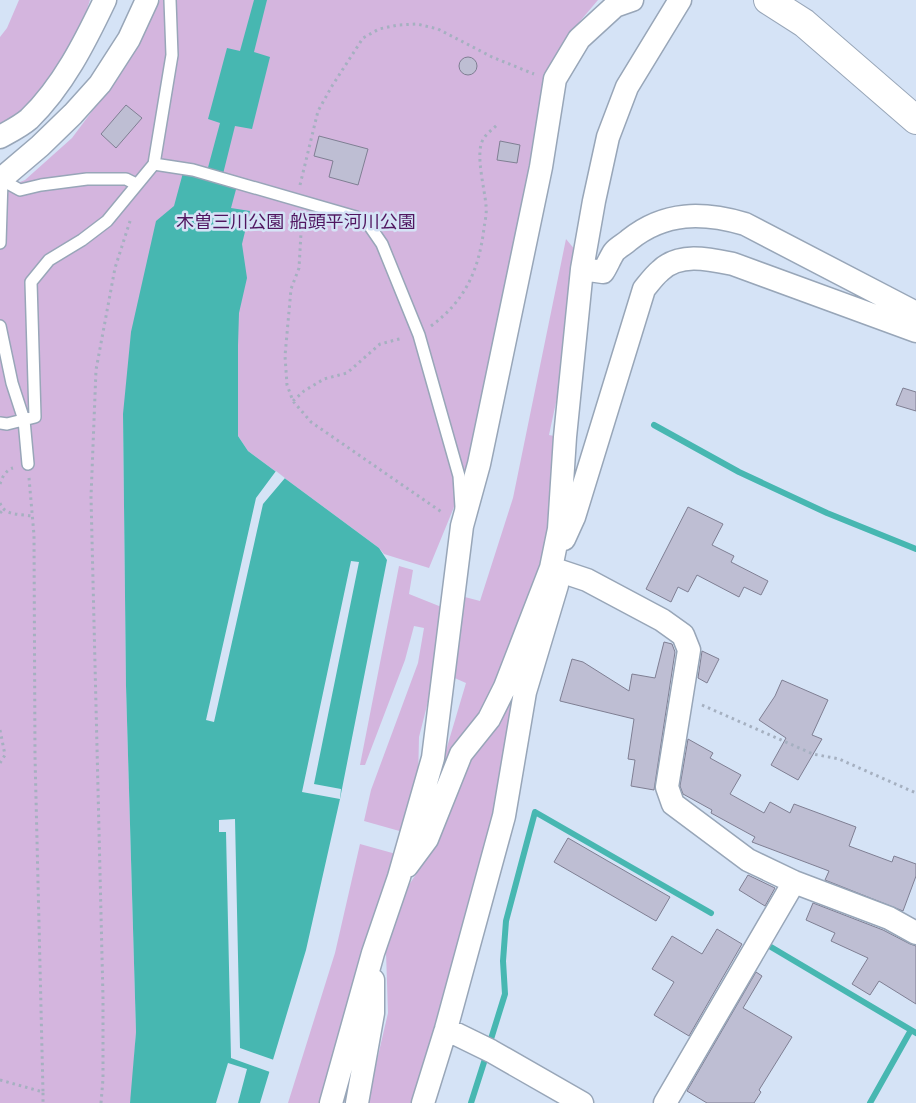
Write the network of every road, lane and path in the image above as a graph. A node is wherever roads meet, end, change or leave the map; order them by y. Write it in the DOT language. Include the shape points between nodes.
graph roads {
  1 [pos="105,0"];
  2 [pos="147,0"];
  3 [pos="170,0"];
  4 [pos="632,0"];
  5 [pos="680,0"];
  6 [pos="768,0"];
  7 [pos="916,120"];
  8 [pos="498,124"];
  9 [pos="0,137"];
  10 [pos="154,164"];
  11 [pos="1,180"];
  12 [pos="136,184"];
  13 [pos="0,242"];
  14 [pos="582,269"];
  15 [pos="916,313"];
  16 [pos="0,326"];
  17 [pos="916,331"];
  18 [pos="419,336"];
  19 [pos="293,401"];
  20 [pos="24,420"];
  21 [pos="0,423"];
  22 [pos="28,464"];
  23 [pos="0,503"];
  24 [pos="4,509"];
  25 [pos="0,513"];
  26 [pos="32,516"];
  27 [pos="462,526"];
  28 [pos="551,568"];
  29 [pos="684,681"];
  30 [pos="0,730"];
  31 [pos="0,763"];
  32 [pos="916,793"];
  33 [pos="398,877"];
  34 [pos="794,882"];
  35 [pos="916,933"];
  36 [pos="373,953"];
  37 [pos="446,1029"];
  38 [pos="0,1080"];
  39 [pos="43,1092"];
  40 [pos="43,1103"];
  41 [pos="101,1103"];
  42 [pos="331,1103"];
  43 [pos="357,1103"];
  44 [pos="422,1103"];
  45 [pos="582,1103"];
  46 [pos="665,1103"];
  1 -- 9 [label="street" via="88,36 57,87 28,120"];
  2 -- 11 [label="street" via="129,39 100,84"];
  3 -- 10 [label="lane" via="172,55"];
  4 -- 27 [label="street" via="615,6 579,39 555,79 541,167 479,464"];
  5 -- 14 [label="street" via="627,87 608,137"];
  6 -- 7 [label="main road" via="804,24"];
  8 -- 18 [label="path" via="482,139 480,171 487,207 482,248 474,272 446,315"];
  10 -- 12 [label="lane"];
  10 -- 18 [label="lane" via="194,170 356,217 369,225 382,244"];
  11 -- 12 [label="lane" via="20,190 87,179 126,178"];
  11 -- 13 [label="lane"];
  12 -- 20 [label="lane" via="106,222 49,260 31,282 35,417"];
  12 -- 41 [label="path" via="130,223 115,268 96,370 92,507 103,998"];
  14 -- 15 [label="street" via="603,272 614,252 663,220 684,216 723,218 745,224"];
  14 -- 28 [label="street" via="559,528"];
  16 -- 20 [label="lane"];
  17 -- 28 [label="street" via="733,264 702,258 678,261 660,270 644,289 574,516"];
  18 -- 19 [label="path" via="380,344 347,373 324,379"];
  18 -- 27 [label="lane" via="459,476"];
  20 -- 21 [label="lane"];
  20 -- 22 [label="lane"];
  22 -- 26 [label="path"];
  23 -- 24 [label="path"];
  24 -- 25 [label="path"];
  24 -- 26 [label="path"];
  26 -- 39 [label="path"];
  27 -- 33 [label="street" via="433,758"];
  28 -- 29 [label="street" via="587,580 662,620 682,635 689,650"];
  28 -- 33 [label="street" via="505,687 488,719 461,754 427,839"];
  28 -- 37 [label="street" via="557,585 525,692 504,816"];
  29 -- 32 [label="path" via="702,705 813,754 839,759"];
  29 -- 34 [label="street" via="668,787 673,804 748,860"];
  30 -- 31 [label="path" via="5,755"];
  33 -- 36 [label="street"];
  34 -- 35 [label="street" via="880,914"];
  34 -- 46 [label="street"];
  36 -- 42 [label="street"];
  36 -- 43 [label="street" via="373,1013"];
  37 -- 44 [label="street"];
  37 -- 45 [label="street"];
  38 -- 39 [label="path"];
  39 -- 40 [label="path"];
}
